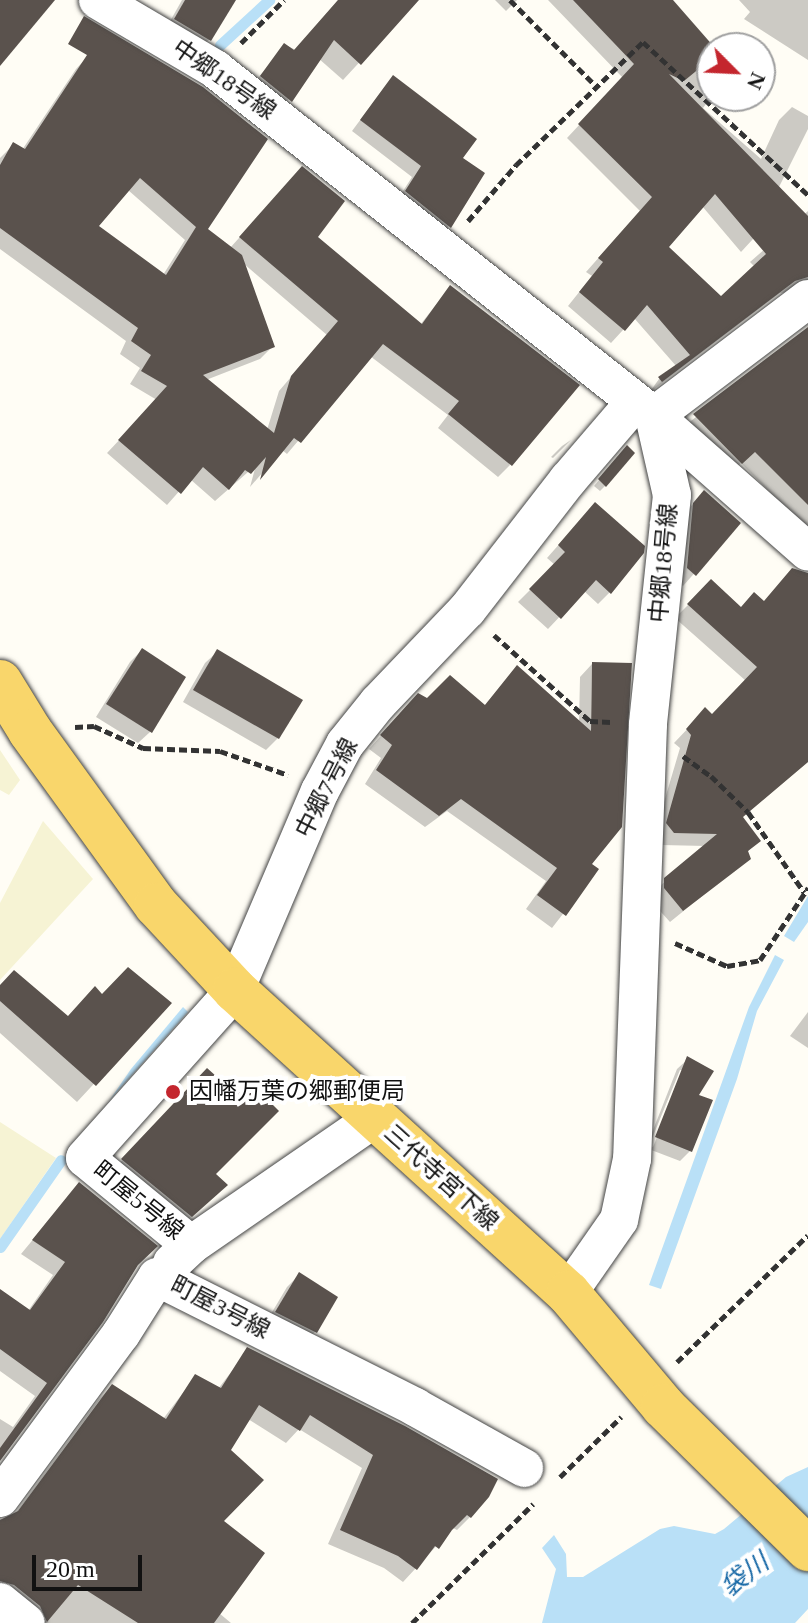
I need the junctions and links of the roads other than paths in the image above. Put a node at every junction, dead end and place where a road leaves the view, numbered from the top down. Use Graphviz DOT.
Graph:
graph roads {
  1 [pos="98,0"];
  2 [pos="808,299"];
  3 [pos="644,409"];
  4 [pos="808,552"];
  5 [pos="0,682"];
  6 [pos="235,990"];
  7 [pos="375,1118"];
  8 [pos="85,1158"];
  9 [pos="191,1245"];
  10 [pos="157,1277"];
  11 [pos="568,1293"];
  12 [pos="524,1468"];
  13 [pos="0,1498"];
  14 [pos="808,1549"];
  15 [pos="0,1602"];
  16 [pos="26,1623"];
  1 -- 3 [label="street, 中郷18号線"];
  2 -- 3 [label="street, 中郷7号線"];
  3 -- 4 [label="street"];
  3 -- 6 [label="street, 中郷7号線"];
  3 -- 11 [label="street, 中郷18号線"];
  5 -- 6 [label="main road, 三代寺宮下線"];
  6 -- 7 [label="main road, 三代寺宮下線"];
  6 -- 8 [label="street, 中郷7号線"];
  7 -- 9 [label="street"];
  7 -- 11 [label="main road, 三代寺宮下線"];
  8 -- 9 [label="street, 町屋5号線"];
  9 -- 10 [label="street, 町屋5号線"];
  10 -- 12 [label="street, 町屋3号線"];
  10 -- 13 [label="street, 町屋3号線"];
  11 -- 14 [label="main road, 三代寺宮下線"];
  15 -- 16 [label="street"];
}
